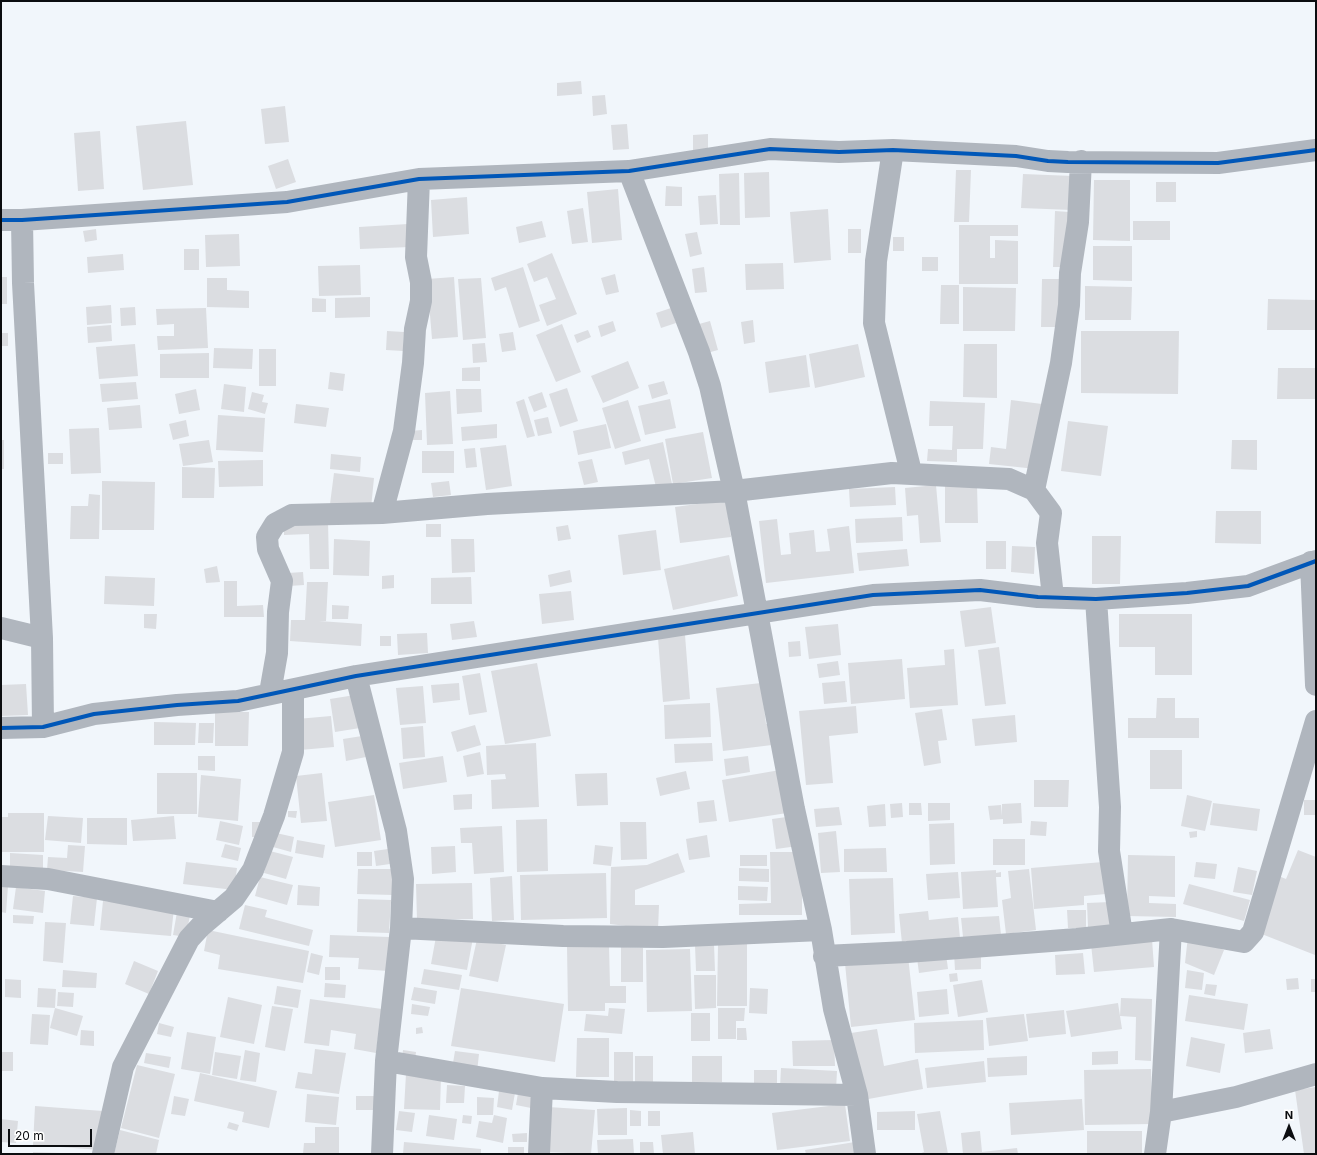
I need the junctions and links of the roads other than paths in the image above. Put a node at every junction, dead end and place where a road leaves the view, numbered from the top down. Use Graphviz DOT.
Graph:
graph roads {
  1 [pos="893,150"];
  2 [pos="1316,150"];
  3 [pos="1082,161"];
  4 [pos="629,171"];
  5 [pos="419,179"];
  6 [pos="11,220"];
  7 [pos="911,472"];
  8 [pos="1034,490"];
  9 [pos="734,491"];
  10 [pos="382,513"];
  11 [pos="1314,562"];
  12 [pos="1053,597"];
  13 [pos="1096,599"];
  14 [pos="758,612"];
  15 [pos="1,628"];
  16 [pos="42,638"];
  17 [pos="356,676"];
  18 [pos="1316,685"];
  19 [pos="293,690"];
  20 [pos="270,693"];
  21 [pos="1316,721"];
  22 [pos="44,727"];
  23 [pos="1,728"];
  24 [pos="1,876"];
  25 [pos="218,912"];
  26 [pos="401,928"];
  27 [pos="1171,929"];
  28 [pos="821,930"];
  29 [pos="1122,934"];
  30 [pos="824,956"];
  31 [pos="386,1061"];
  32 [pos="1316,1074"];
  33 [pos="542,1088"];
  34 [pos="857,1095"];
  35 [pos="1161,1112"];
  36 [pos="103,1154"];
  37 [pos="382,1154"];
  38 [pos="539,1154"];
  39 [pos="865,1154"];
  40 [pos="1155,1154"];
  1 -- 3 [label="street"];
  1 -- 4 [label="street"];
  1 -- 7 [label="street"];
  2 -- 3 [label="street"];
  3 -- 8 [label="street"];
  4 -- 5 [label="street"];
  4 -- 9 [label="street"];
  5 -- 6 [label="street"];
  5 -- 10 [label="street"];
  6 -- 16 [label="street"];
  7 -- 8 [label="street"];
  7 -- 9 [label="street"];
  8 -- 12 [label="street"];
  9 -- 10 [label="street"];
  9 -- 14 [label="street"];
  10 -- 20 [label="street"];
  11 -- 13 [label="street"];
  11 -- 18 [label="street"];
  12 -- 13 [label="street"];
  12 -- 14 [label="street"];
  13 -- 29 [label="street"];
  14 -- 17 [label="street"];
  14 -- 28 [label="street"];
  15 -- 16 [label="street"];
  16 -- 22 [label="street"];
  17 -- 19 [label="street"];
  17 -- 26 [label="street"];
  19 -- 20 [label="street"];
  19 -- 25 [label="street"];
  20 -- 22 [label="street"];
  21 -- 27 [label="street"];
  22 -- 23 [label="street"];
  24 -- 25 [label="street"];
  25 -- 36 [label="street"];
  26 -- 28 [label="street"];
  26 -- 31 [label="street"];
  27 -- 29 [label="street"];
  27 -- 35 [label="street"];
  28 -- 30 [label="street"];
  29 -- 30 [label="street"];
  30 -- 34 [label="street"];
  31 -- 33 [label="street"];
  31 -- 37 [label="street"];
  32 -- 35 [label="street"];
  33 -- 34 [label="street"];
  33 -- 38 [label="street"];
  34 -- 39 [label="street"];
  35 -- 40 [label="street"];
}
